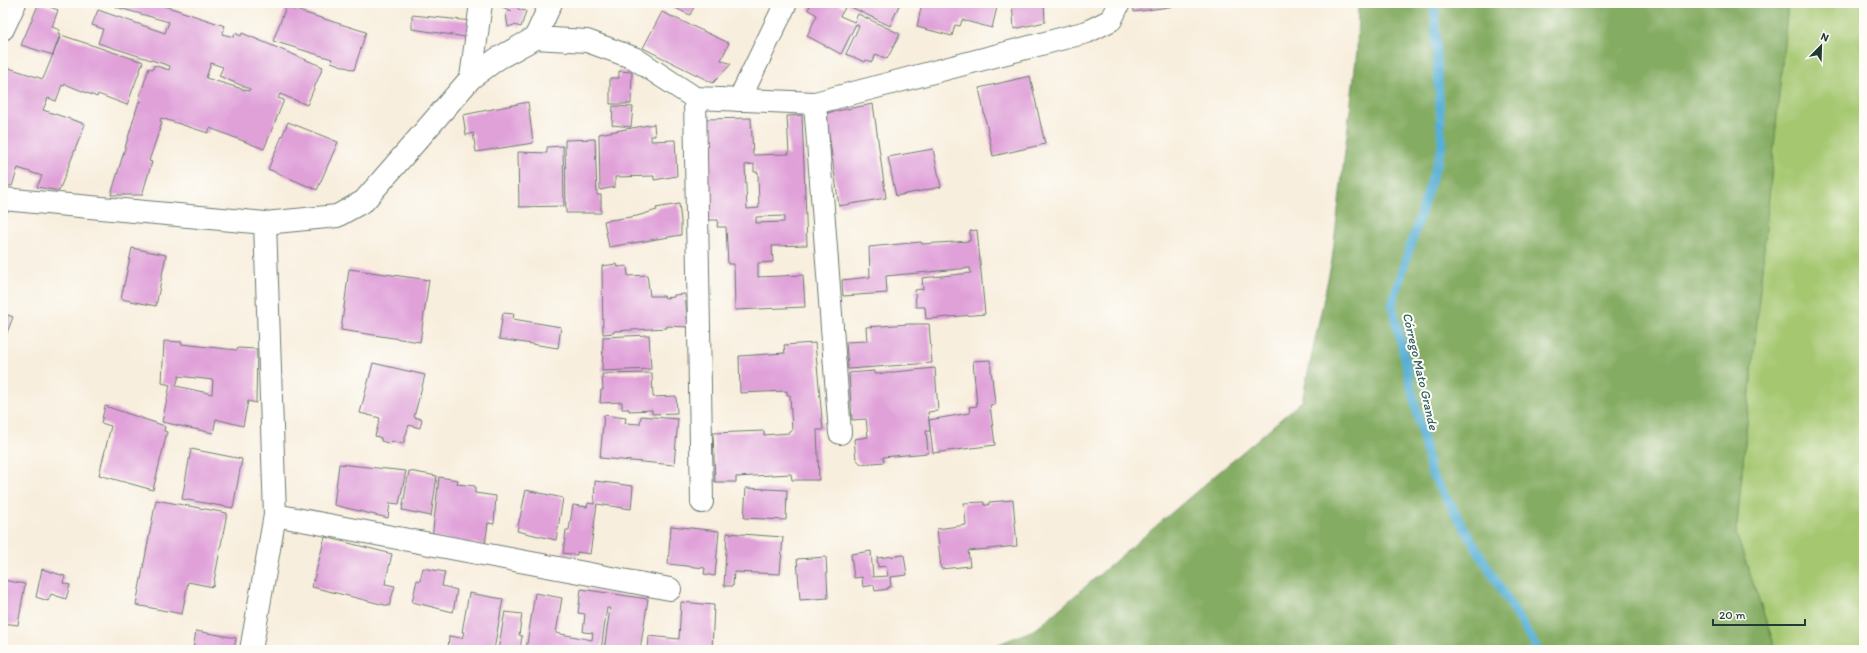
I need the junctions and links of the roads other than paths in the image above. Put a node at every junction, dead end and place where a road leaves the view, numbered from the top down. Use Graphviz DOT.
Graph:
graph roads {
  1 [pos="15,3"];
  2 [pos="480,3"];
  3 [pos="551,3"];
  4 [pos="786,3"];
  5 [pos="1119,3"];
  6 [pos="3,29"];
  7 [pos="535,38"];
  8 [pos="471,78"];
  9 [pos="695,98"];
  10 [pos="739,100"];
  11 [pos="815,103"];
  12 [pos="3,199"];
  13 [pos="265,223"];
  14 [pos="840,433"];
  15 [pos="702,502"];
  16 [pos="275,515"];
  17 [pos="670,589"];
  18 [pos="251,650"];
  1 -- 6 [label="street"];
  2 -- 8 [label="street"];
  3 -- 7 [label="street"];
  4 -- 10 [label="street"];
  5 -- 11 [label="street"];
  7 -- 8 [label="street"];
  7 -- 9 [label="street"];
  8 -- 13 [label="street"];
  9 -- 10 [label="street"];
  9 -- 15 [label="street"];
  10 -- 11 [label="street"];
  11 -- 14 [label="street"];
  12 -- 13 [label="street"];
  13 -- 16 [label="street"];
  16 -- 17 [label="street"];
  16 -- 18 [label="street"];
}
